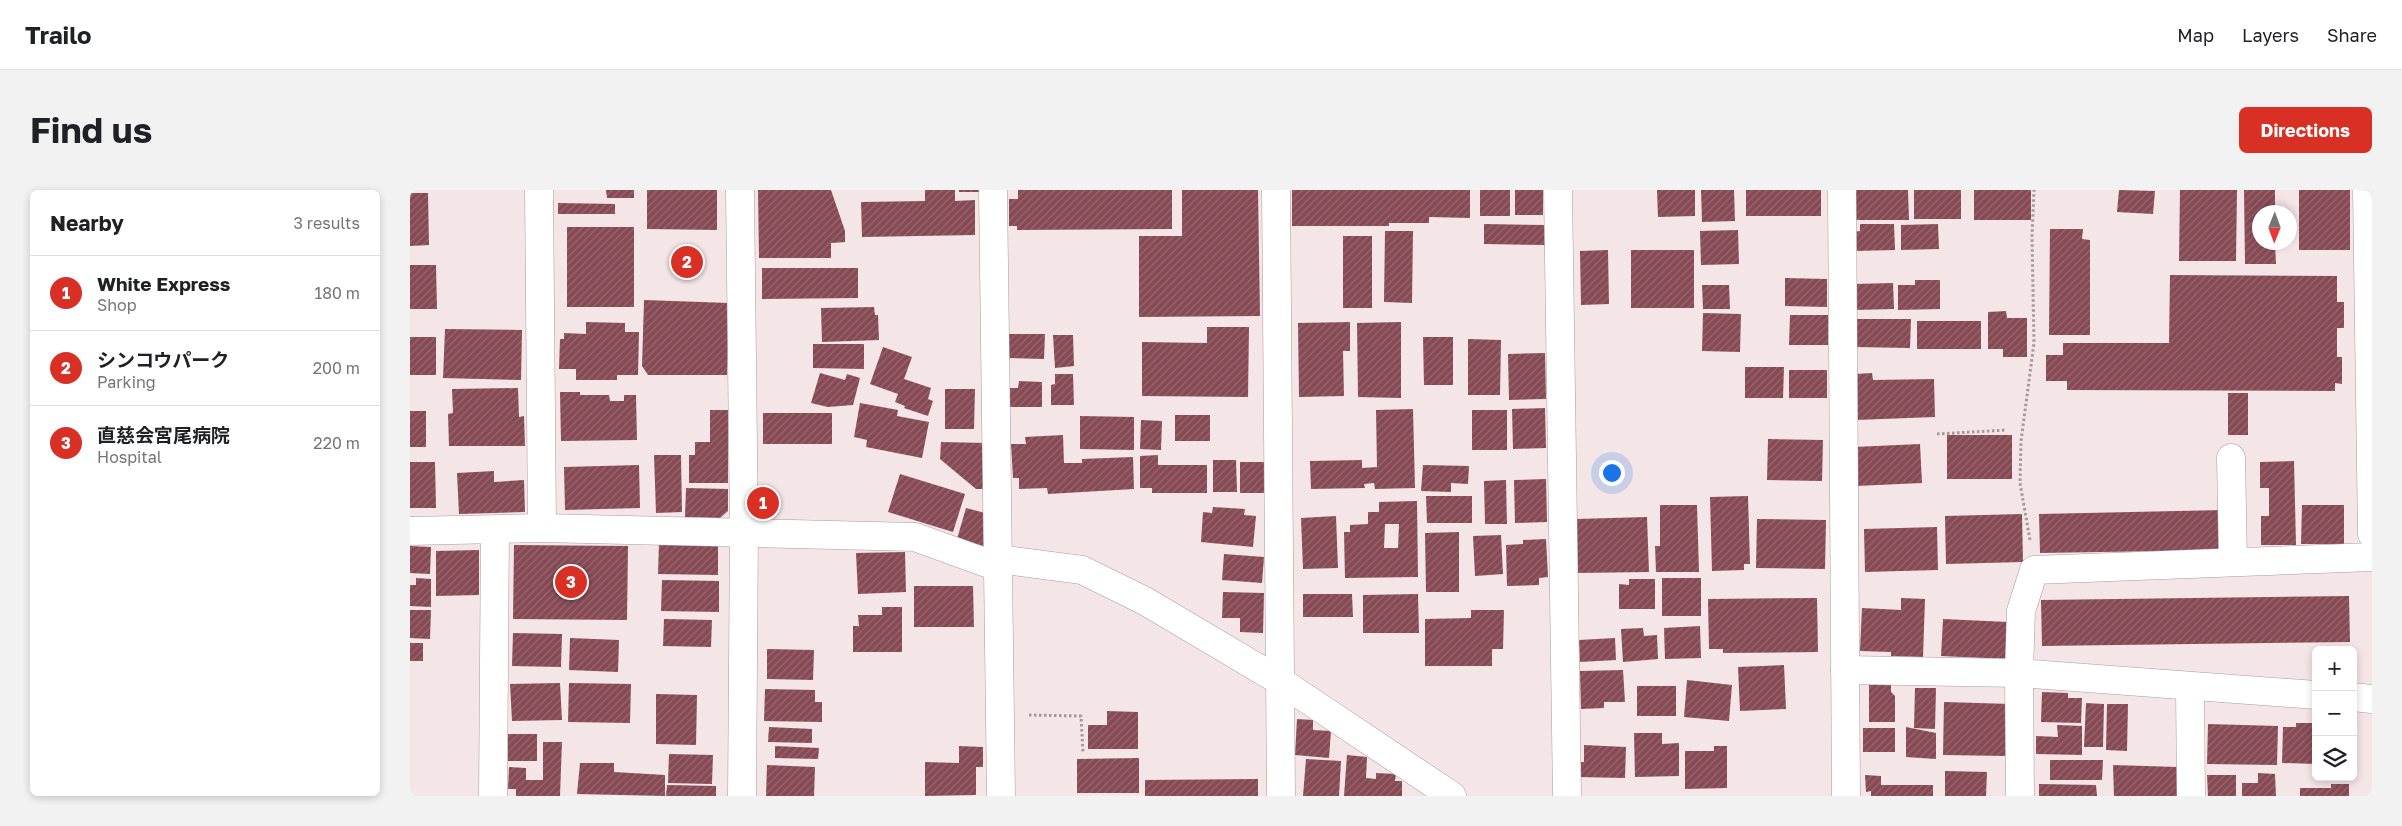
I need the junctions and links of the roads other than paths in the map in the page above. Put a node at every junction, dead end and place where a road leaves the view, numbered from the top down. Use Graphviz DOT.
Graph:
graph roads {
  1 [pos="539,190"];
  2 [pos="740,190"];
  3 [pos="993,190"];
  4 [pos="1276,190"];
  5 [pos="1558,190"];
  6 [pos="1842,190"];
  7 [pos="2367,190"];
  8 [pos="2231,458"];
  9 [pos="542,528"];
  10 [pos="495,530"];
  11 [pos="410,531"];
  12 [pos="744,532"];
  13 [pos="2372,534"];
  14 [pos="2372,557"];
  15 [pos="2233,562"];
  16 [pos="998,563"];
  17 [pos="1845,670"];
  18 [pos="2019,673"];
  19 [pos="1280,681"];
  20 [pos="2190,687"];
  21 [pos="2312,695"];
  22 [pos="2357,698"];
  23 [pos="2372,699"];
  24 [pos="493,796"];
  25 [pos="742,796"];
  26 [pos="1001,796"];
  27 [pos="1281,796"];
  28 [pos="1452,796"];
  29 [pos="1567,796"];
  30 [pos="1846,796"];
  31 [pos="2020,796"];
  32 [pos="2190,796"];
  1 -- 9 [label="street"];
  2 -- 12 [label="street"];
  3 -- 16 [label="street"];
  4 -- 19 [label="street"];
  5 -- 29 [label="street"];
  6 -- 17 [label="street"];
  7 -- 13 [label="street"];
  8 -- 15 [label="street"];
  9 -- 10 [label="street"];
  9 -- 12 [label="street"];
  10 -- 11 [label="street"];
  10 -- 24 [label="street"];
  12 -- 16 [label="street"];
  12 -- 25 [label="street"];
  14 -- 15 [label="street"];
  15 -- 18 [label="street"];
  16 -- 19 [label="street"];
  16 -- 26 [label="street"];
  17 -- 18 [label="street"];
  17 -- 30 [label="street"];
  18 -- 20 [label="street"];
  18 -- 31 [label="street"];
  19 -- 27 [label="street"];
  19 -- 28 [label="street"];
  20 -- 21 [label="street"];
  20 -- 32 [label="street"];
  22 -- 23 [label="street"];
}
